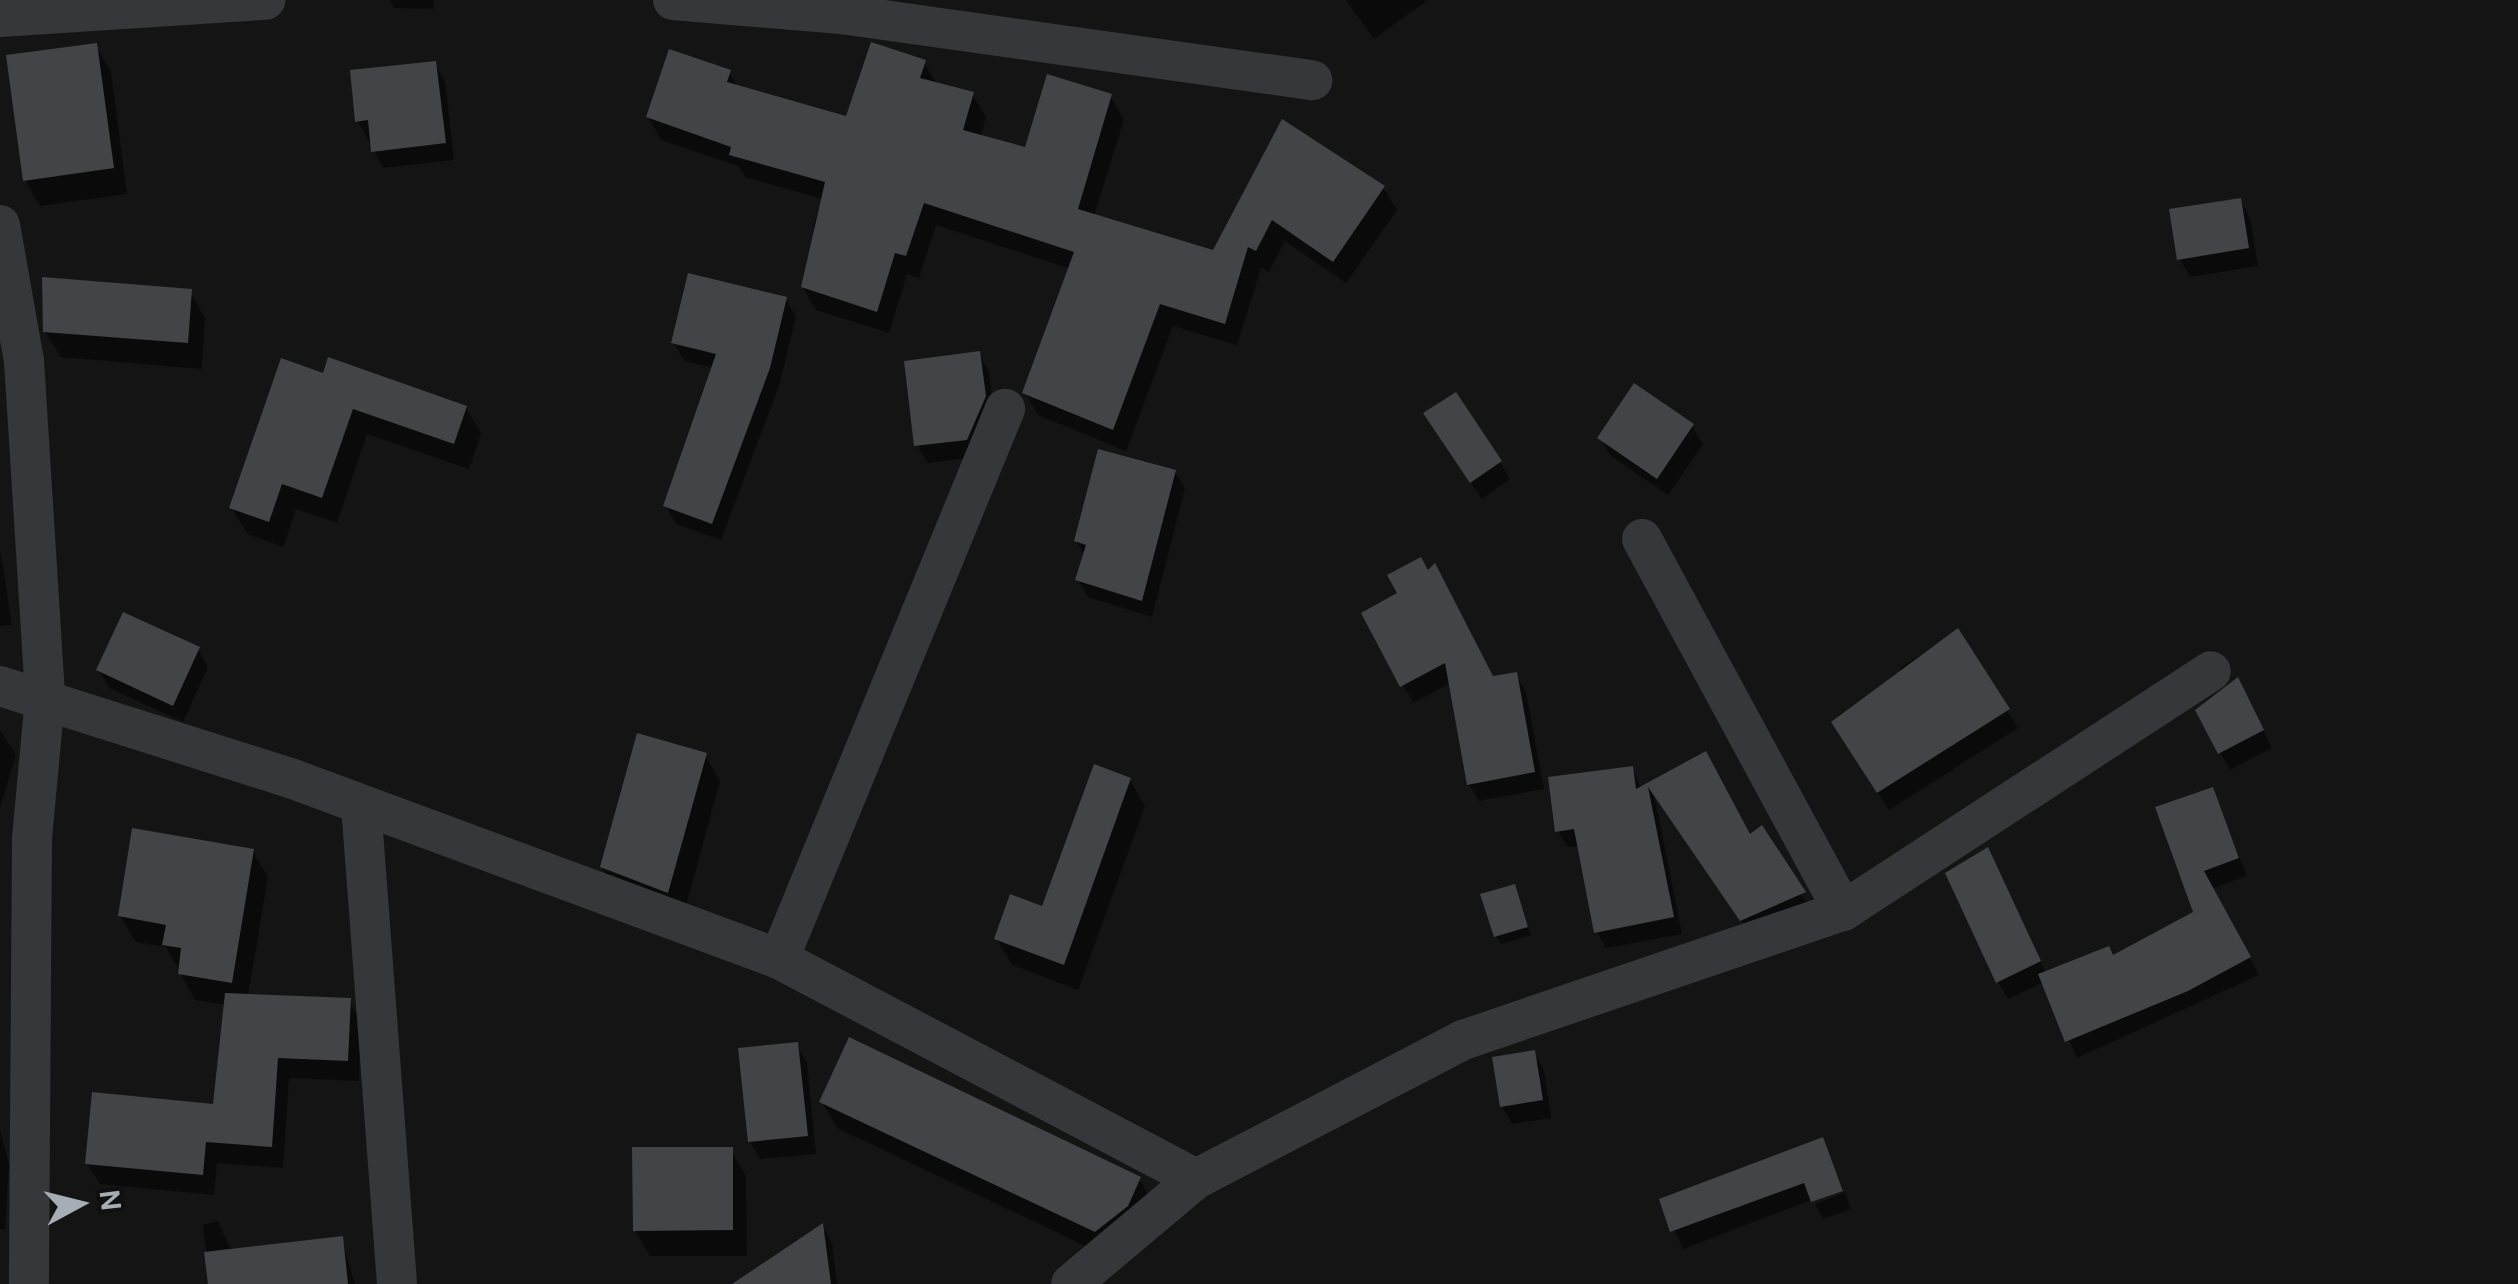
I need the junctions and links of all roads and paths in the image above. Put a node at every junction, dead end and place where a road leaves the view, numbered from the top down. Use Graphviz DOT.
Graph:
graph roads {
  1 [pos="265,0"];
  2 [pos="672,0"];
  3 [pos="738,3"];
  4 [pos="0,17"];
  5 [pos="1312,80"];
  6 [pos="0,225"];
  7 [pos="1005,409"];
  8 [pos="1642,539"];
  9 [pos="2211,671"];
  10 [pos="0,686"];
  11 [pos="45,698"];
  12 [pos="361,805"];
  13 [pos="1843,911"];
  14 [pos="779,959"];
  15 [pos="1196,1179"];
  16 [pos="29,1284"];
  17 [pos="396,1284"];
  18 [pos="1071,1284"];
  1 -- 4 [label="street"];
  2 -- 3 [label="street"];
  3 -- 5 [label="street"];
  6 -- 11 [label="street"];
  7 -- 14 [label="street"];
  8 -- 13 [label="street"];
  9 -- 13 [label="street"];
  10 -- 11 [label="street"];
  11 -- 12 [label="street"];
  11 -- 16 [label="street"];
  12 -- 14 [label="street"];
  12 -- 17 [label="street"];
  13 -- 15 [label="street"];
  14 -- 15 [label="street"];
  15 -- 18 [label="street"];
}
